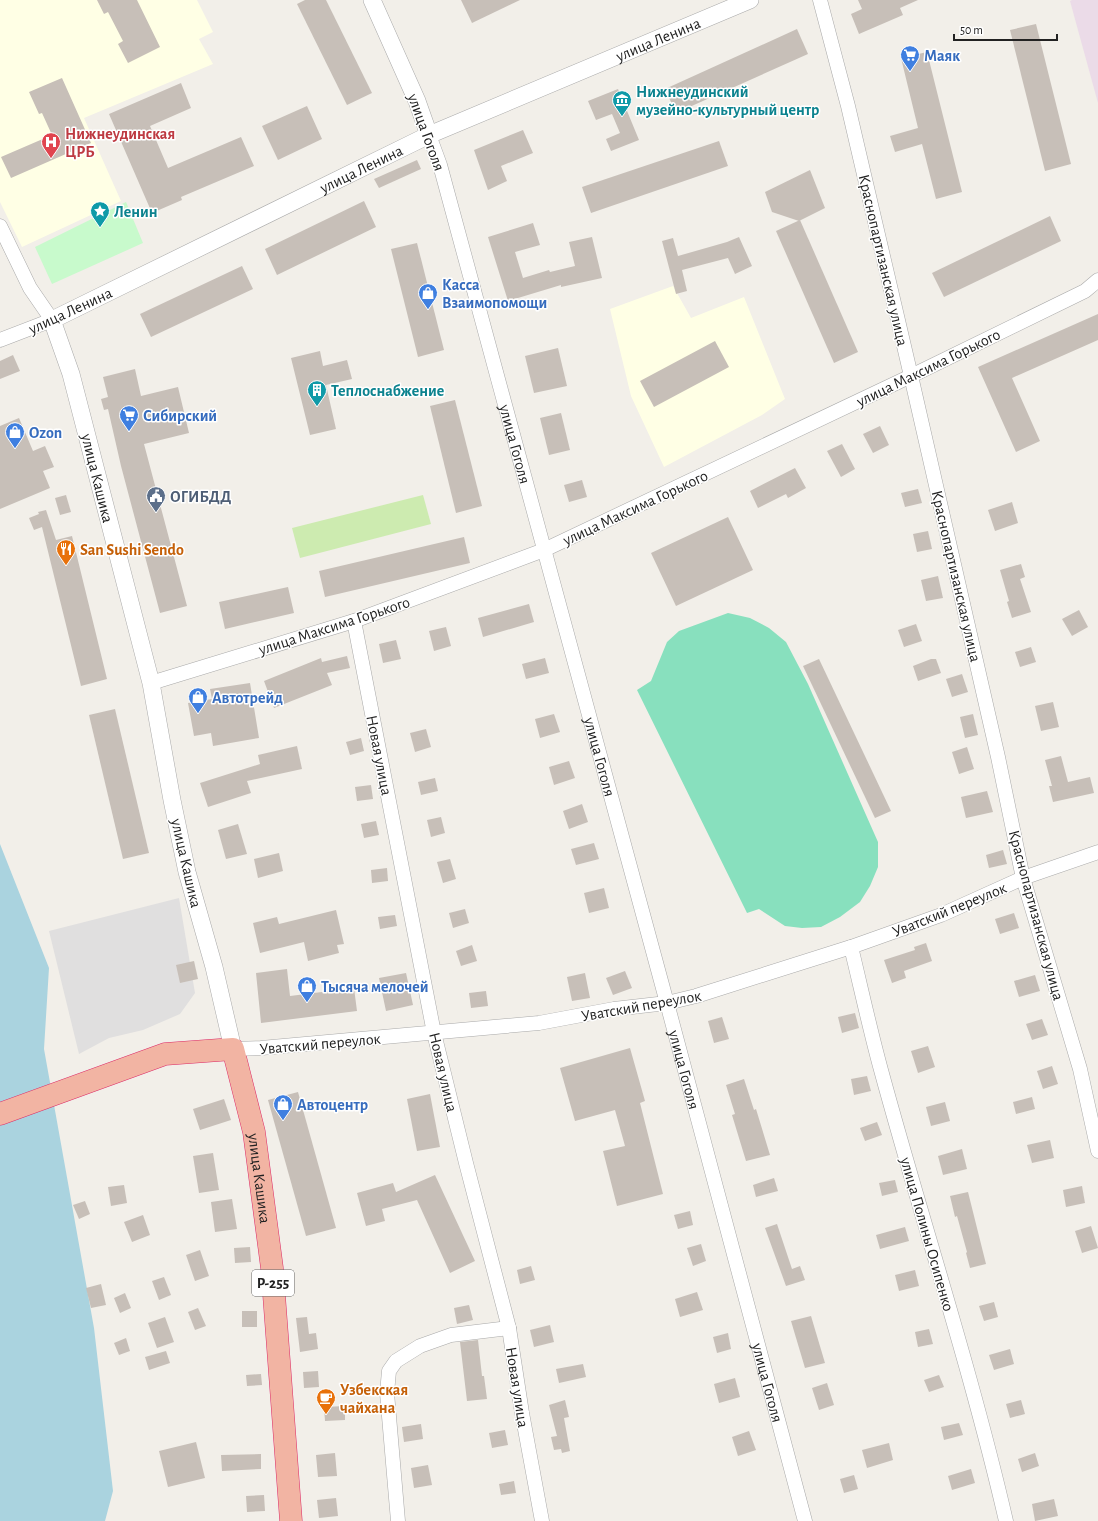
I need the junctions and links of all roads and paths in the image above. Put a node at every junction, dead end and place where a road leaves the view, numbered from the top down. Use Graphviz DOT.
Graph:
graph roads {
  1 [pos="372,0"];
  2 [pos="750,0"];
  3 [pos="820,0"];
  4 [pos="430,135"];
  5 [pos="0,226"];
  6 [pos="1098,280"];
  7 [pos="52,320"];
  8 [pos="0,340"];
  9 [pos="911,376"];
  10 [pos="544,550"];
  11 [pos="354,621"];
  12 [pos="151,682"];
  13 [pos="1098,852"];
  14 [pos="1023,878"];
  15 [pos="851,947"];
  16 [pos="667,1003"];
  17 [pos="434,1033"];
  18 [pos="233,1049"];
  19 [pos="0,1114"];
  20 [pos="1098,1151"];
  21 [pos="509,1328"];
  22 [pos="291,1521"];
  23 [pos="398,1521"];
  24 [pos="542,1521"];
  25 [pos="804,1521"];
  26 [pos="1006,1521"];
  1 -- 4 [label="street, улица Гоголя"];
  2 -- 4 [label="street, улица Ленина"];
  3 -- 9 [label="street, Краснопартизанская улица"];
  4 -- 7 [label="street, улица Ленина"];
  4 -- 10 [label="street, улица Гоголя"];
  5 -- 7 [label="street, улица Кашика"];
  6 -- 9 [label="street, улица Максима Горького"];
  7 -- 8 [label="street, улица Ленина"];
  7 -- 12 [label="street, улица Кашика"];
  9 -- 10 [label="street, улица Максима Горького"];
  9 -- 14 [label="street, Краснопартизанская улица"];
  10 -- 11 [label="street, улица Максима Горького"];
  10 -- 16 [label="street, улица Гоголя"];
  11 -- 12 [label="street, улица Максима Горького"];
  11 -- 17 [label="street, Новая улица"];
  12 -- 18 [label="street, улица Кашика"];
  13 -- 14 [label="street, Уватский переулок"];
  14 -- 15 [label="street, Уватский переулок"];
  14 -- 20 [label="street, Краснопартизанская улица"];
  15 -- 16 [label="street, Уватский переулок"];
  15 -- 26 [label="street, улица Полины Осипенко"];
  16 -- 17 [label="street, Уватский переулок"];
  16 -- 25 [label="street, улица Гоголя"];
  17 -- 18 [label="street, Уватский переулок"];
  17 -- 21 [label="street, Новая улица"];
  18 -- 19 [label="highway"];
  18 -- 22 [label="highway, улица Кашика / Р-255"];
  21 -- 23 [label="street"];
  21 -- 24 [label="street, Новая улица"];
}
